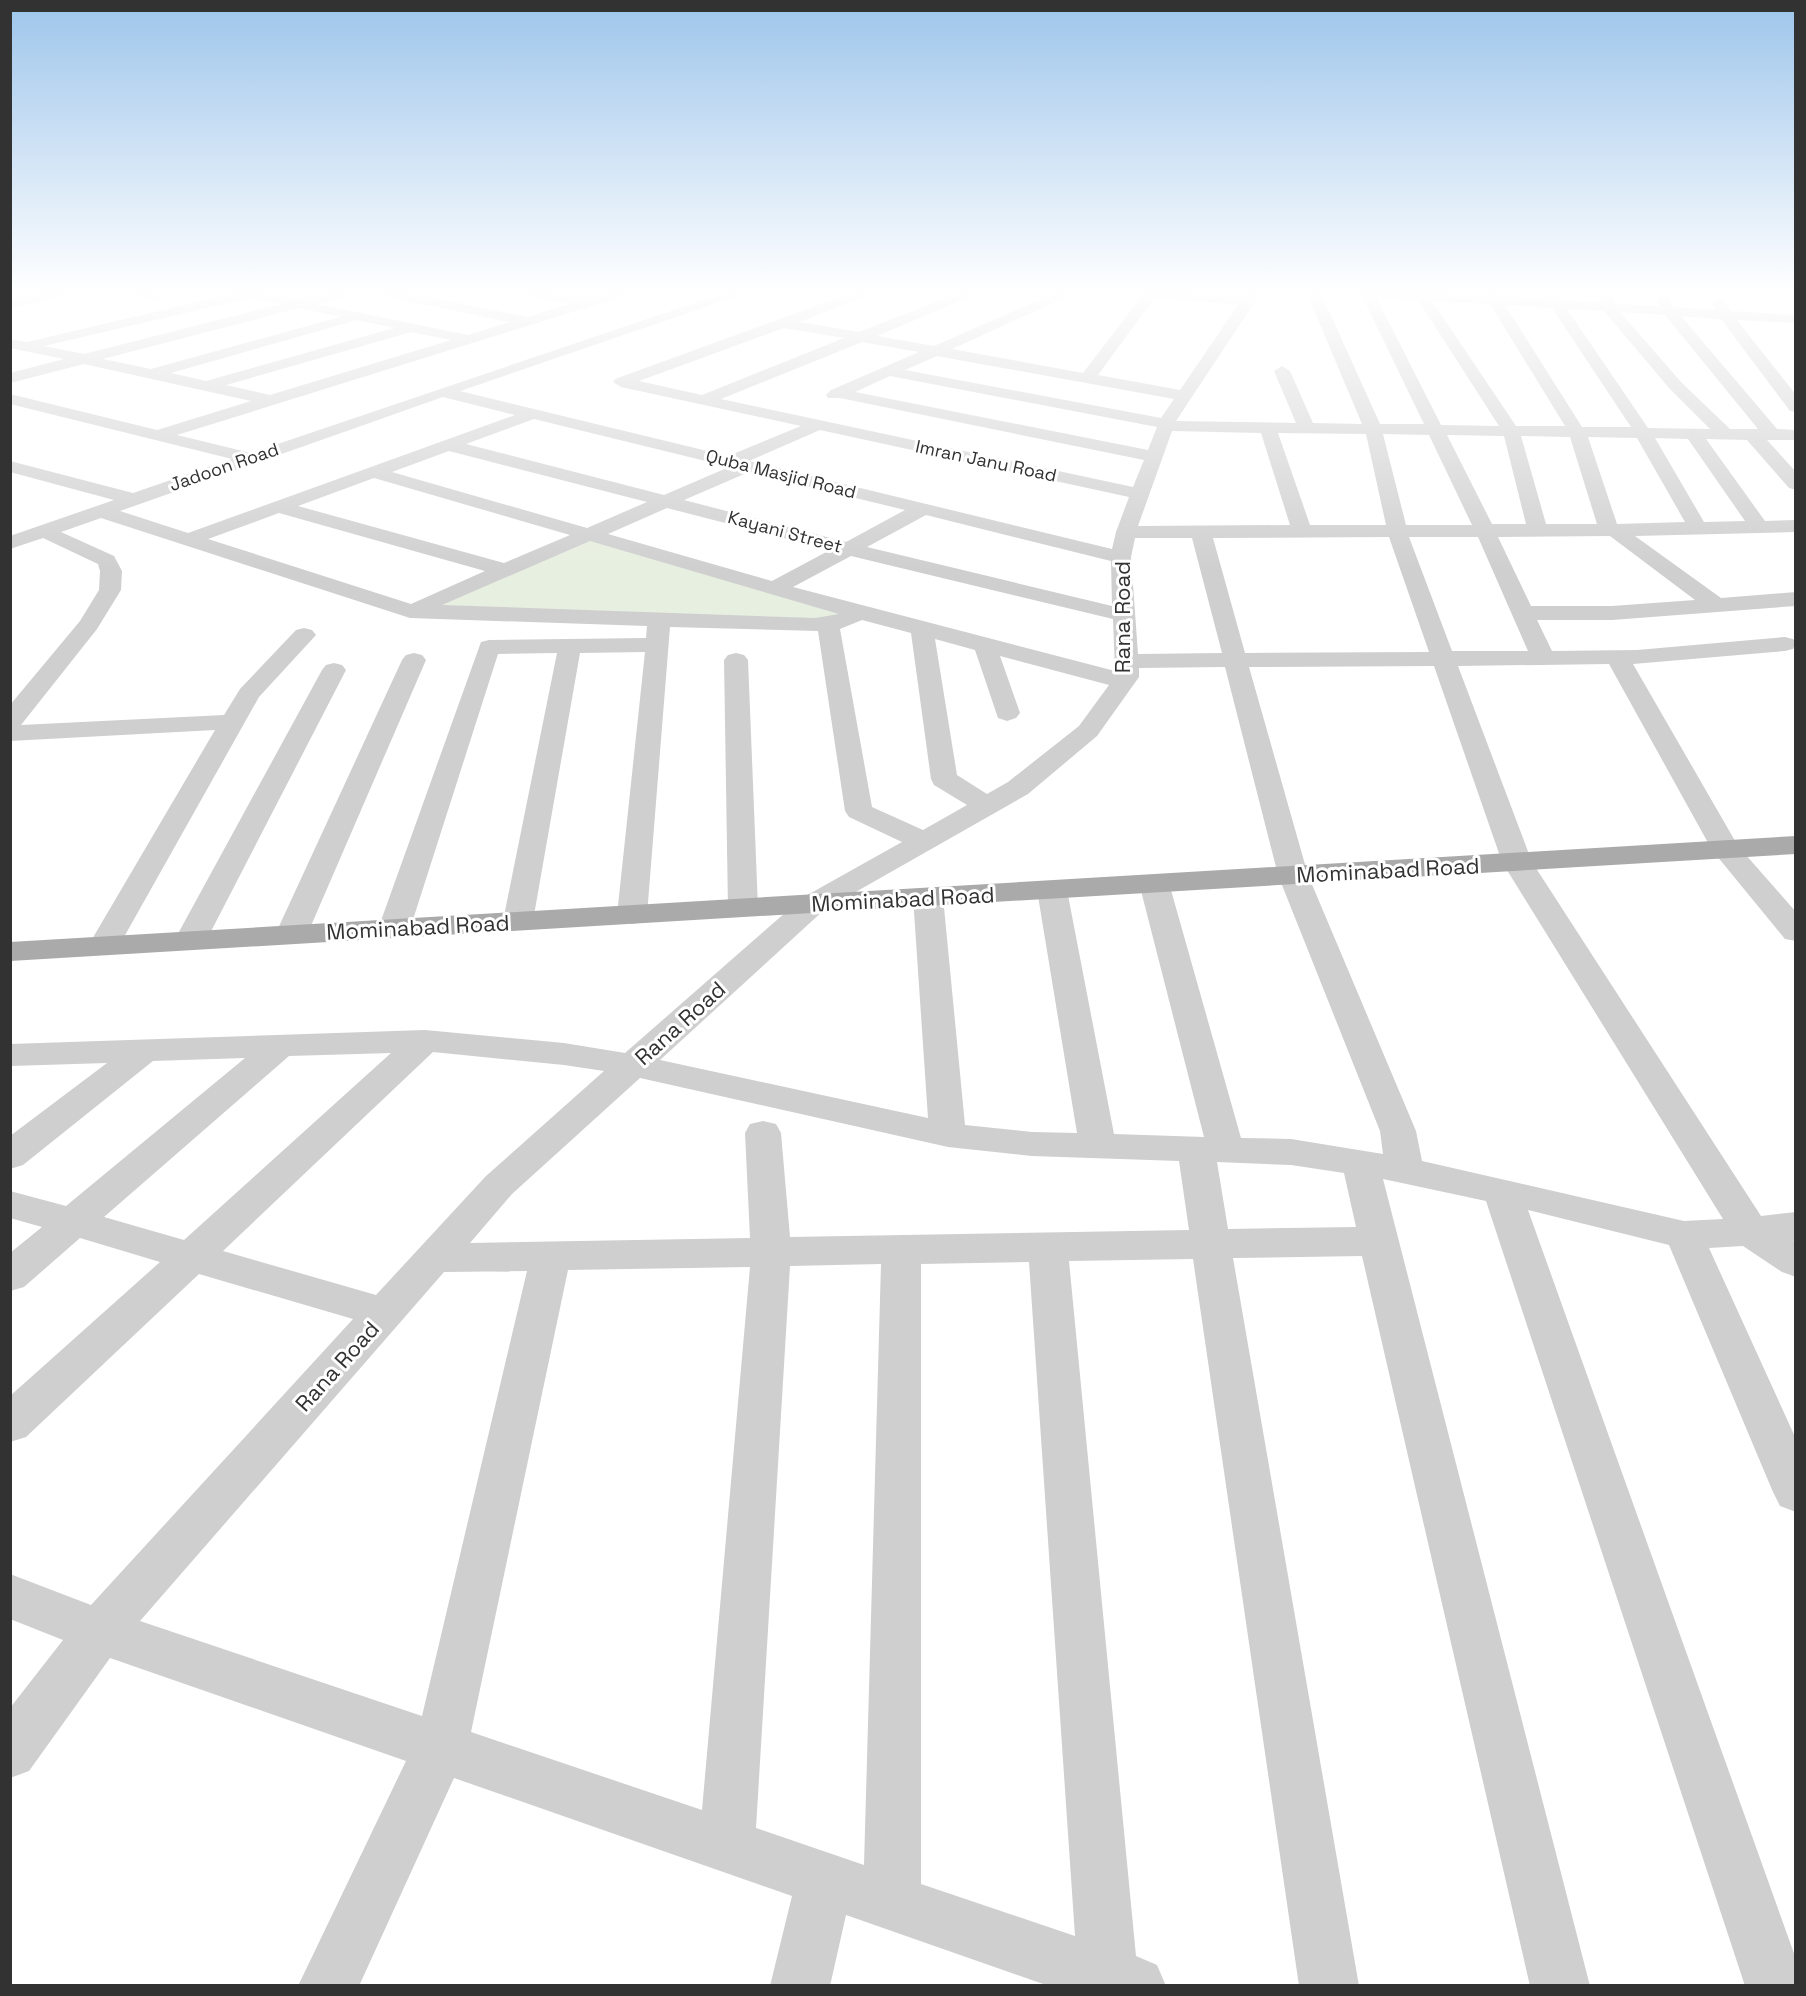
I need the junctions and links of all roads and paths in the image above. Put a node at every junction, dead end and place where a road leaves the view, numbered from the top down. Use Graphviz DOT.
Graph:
graph roads {
  1 [pos="198,384"];
  2 [pos="212,384"];
  3 [pos="322,384"];
  4 [pos="466,384"];
  5 [pos="631,384"];
  6 [pos="744,384"];
  7 [pos="858,384"];
  8 [pos="956,384"];
  9 [pos="1116,384"];
  10 [pos="1192,384"];
  11 [pos="1288,384"];
  12 [pos="1353,384"];
  13 [pos="1411,384"];
  14 [pos="1481,384"];
  15 [pos="1547,384"];
  16 [pos="1611,384"];
  17 [pos="1673,384"];
  18 [pos="1730,384"];
  19 [pos="1779,384"];
  20 [pos="206,386"];
  21 [pos="442,392"];
  22 [pos="837,393"];
  23 [pos="1184,396"];
  24 [pos="10,399"];
  25 [pos="271,400"];
  26 [pos="704,400"];
  27 [pos="1796,407"];
  28 [pos="533,414"];
  29 [pos="781,417"];
  30 [pos="818,425"];
  31 [pos="1166,425"];
  32 [pos="1268,428"];
  33 [pos="1307,428"];
  34 [pos="1373,429"];
  35 [pos="1434,430"];
  36 [pos="1511,431"];
  37 [pos="1577,432"];
  38 [pos="1643,433"];
  39 [pos="1694,434"];
  40 [pos="1725,434"];
  41 [pos="158,435"];
  42 [pos="1752,435"];
  43 [pos="1772,435"];
  44 [pos="1796,435"];
  45 [pos="448,445"];
  46 [pos="1154,457"];
  47 [pos="250,458"];
  48 [pos="739,464"];
  49 [pos="10,466"];
  50 [pos="373,472"];
  51 [pos="1796,484"];
  52 [pos="1140,494"];
  53 [pos="132,499"];
  54 [pos="667,501"];
  55 [pos="278,507"];
  56 [pos="923,509"];
  57 [pos="99,511"];
  58 [pos="1796,526"];
  59 [pos="1759,527"];
  60 [pos="1698,528"];
  61 [pos="1612,529"];
  62 [pos="1485,530"];
  63 [pos="1538,530"];
  64 [pos="43,531"];
  65 [pos="1302,531"];
  66 [pos="1397,531"];
  67 [pos="1201,532"];
  68 [pos="589,534"];
  69 [pos="190,539"];
  70 [pos="10,543"];
  71 [pos="1123,544"];
  72 [pos="849,549"];
  73 [pos="505,570"];
  74 [pos="775,588"];
  75 [pos="1796,599"];
  76 [pos="1722,604"];
  77 [pos="410,611"];
  78 [pos="860,612"];
  79 [pos="1523,613"];
  80 [pos="1123,615"];
  81 [pos="828,624"];
  82 [pos="922,628"];
  83 [pos="659,633"];
  84 [pos="304,635"];
  85 [pos="985,645"];
  86 [pos="570,646"];
  87 [pos="1790,649"];
  88 [pos="1543,657"];
  89 [pos="1617,657"];
  90 [pos="414,660"];
  91 [pos="736,660"];
  92 [pos="1444,660"];
  93 [pos="1237,661"];
  94 [pos="334,670"];
  95 [pos="1125,671"];
  96 [pos="1007,713"];
  97 [pos="10,722"];
  98 [pos="232,722"];
  99 [pos="10,733"];
  100 [pos="987,806"];
  101 [pos="924,841"];
  102 [pos="1796,845"];
  103 [pos="1726,849"];
  104 [pos="1517,862"];
  105 [pos="1293,875"];
  106 [pos="1154,884"];
  107 [pos="1053,890"];
  108 [pos="928,897"];
  109 [pos="813,904"];
  110 [pos="742,908"];
  111 [pos="632,915"];
  112 [pos="518,921"];
  113 [pos="394,929"];
  114 [pos="1796,932"];
  115 [pos="291,935"];
  116 [pos="190,941"];
  117 [pos="104,946"];
  118 [pos="10,951"];
  119 [pos="425,1041"];
  120 [pos="280,1046"];
  121 [pos="145,1050"];
  122 [pos="10,1055"];
  123 [pos="633,1065"];
  124 [pos="763,1133"];
  125 [pos="948,1135"];
  126 [pos="1098,1146"];
  127 [pos="1211,1149"];
  128 [pos="10,1156"];
  129 [pos="1383,1166"];
  130 [pos="1503,1191"];
  131 [pos="10,1204"];
  132 [pos="75,1222"];
  133 [pos="1796,1226"];
  134 [pos="1751,1232"];
  135 [pos="1684,1235"];
  136 [pos="1379,1241"];
  137 [pos="1211,1243"];
  138 [pos="1048,1246"];
  139 [pos="901,1250"];
  140 [pos="771,1252"];
  141 [pos="551,1256"];
  142 [pos="190,1257"];
  143 [pos="434,1258"];
  144 [pos="1796,1262"];
  145 [pos="10,1276"];
  146 [pos="385,1313"];
  147 [pos="10,1424"];
  148 [pos="1796,1492"];
  149 [pos="10,1596"];
  150 [pos="100,1631"];
  151 [pos="441,1747"];
  152 [pos="10,1752"];
  153 [pos="727,1845"];
  154 [pos="825,1880"];
  155 [pos="892,1902"];
  156 [pos="1122,1981"];
  157 [pos="328,1986"];
  158 [pos="800,1986"];
  159 [pos="1329,1986"];
  160 [pos="1560,1986"];
  161 [pos="1775,1986"];
  1 -- 20 [label="street"];
  2 -- 20 [label="street"];
  3 -- 25 [label="street"];
  4 -- 21 [label="street, Jadoon Road"];
  5 -- 26 [label="street, Imran Janu Road"];
  6 -- 26 [label="street"];
  7 -- 22 [label="street"];
  8 -- 31 [label="street"];
  9 -- 23 [label="street"];
  10 -- 23 [label="street, Rana Road"];
  11 -- 33 [label="street"];
  12 -- 34 [label="street"];
  13 -- 35 [label="street"];
  14 -- 36 [label="street"];
  15 -- 37 [label="street"];
  16 -- 38 [label="street"];
  17 -- 40 [label="street"];
  18 -- 43 [label="street"];
  19 -- 27 [label="street"];
  20 -- 25 [label="street"];
  21 -- 28 [label="street, Quba Masjid Road"];
  21 -- 47 [label="street, Jadoon Road"];
  22 -- 29 [label="street"];
  22 -- 46 [label="street"];
  23 -- 31 [label="street, Rana Road"];
  24 -- 41 [label="street"];
  25 -- 41 [label="street"];
  26 -- 29 [label="street, Imran Janu Road"];
  28 -- 45 [label="street"];
  28 -- 48 [label="street, Quba Masjid Road"];
  29 -- 30 [label="street, Imran Janu Road"];
  30 -- 48 [label="street"];
  30 -- 52 [label="street, Imran Janu Road"];
  31 -- 32 [label="street"];
  31 -- 46 [label="street, Rana Road"];
  32 -- 33 [label="street"];
  32 -- 65 [label="street"];
  33 -- 34 [label="street"];
  34 -- 35 [label="street"];
  34 -- 66 [label="street"];
  35 -- 36 [label="street"];
  35 -- 62 [label="street"];
  36 -- 37 [label="street"];
  36 -- 63 [label="street"];
  37 -- 38 [label="street"];
  37 -- 61 [label="street"];
  38 -- 39 [label="street"];
  38 -- 60 [label="street"];
  39 -- 40 [label="street"];
  39 -- 59 [label="street"];
  40 -- 42 [label="street"];
  41 -- 47 [label="street"];
  42 -- 43 [label="street"];
  42 -- 51 [label="street"];
  43 -- 44 [label="street"];
  45 -- 50 [label="street"];
  45 -- 54 [label="street, Kayani Street"];
  46 -- 52 [label="street, Rana Road"];
  47 -- 53 [label="street, Jadoon Road"];
  48 -- 54 [label="street"];
  48 -- 56 [label="street, Quba Masjid Road"];
  49 -- 53 [label="street"];
  50 -- 55 [label="street"];
  50 -- 68 [label="street"];
  52 -- 71 [label="street, Rana Road"];
  53 -- 57 [label="street, Jadoon Road"];
  54 -- 68 [label="street"];
  54 -- 72 [label="street, Kayani Street"];
  55 -- 69 [label="street"];
  55 -- 73 [label="street"];
  56 -- 71 [label="street, Quba Masjid Road"];
  56 -- 72 [label="street"];
  57 -- 64 [label="street, Jadoon Road"];
  57 -- 69 [label="street"];
  58 -- 59 [label="street, Quba Masjid Road"];
  59 -- 60 [label="street, Quba Masjid Road"];
  60 -- 61 [label="street, Quba Masjid Road"];
  61 -- 63 [label="street, Quba Masjid Road"];
  61 -- 76 [label="street"];
  62 -- 63 [label="street, Quba Masjid Road"];
  62 -- 66 [label="street, Quba Masjid Road"];
  62 -- 79 [label="street"];
  64 -- 70 [label="street, Jadoon Road"];
  64 -- 97 [label="street"];
  65 -- 66 [label="street, Quba Masjid Road"];
  65 -- 67 [label="street, Quba Masjid Road"];
  66 -- 92 [label="street"];
  67 -- 71 [label="street, Quba Masjid Road"];
  67 -- 93 [label="street"];
  68 -- 73 [label="street"];
  68 -- 74 [label="street"];
  69 -- 77 [label="street"];
  71 -- 80 [label="street, Rana Road"];
  72 -- 74 [label="street"];
  72 -- 80 [label="street, Kayani Street"];
  73 -- 77 [label="street"];
  74 -- 78 [label="street"];
  75 -- 76 [label="street"];
  76 -- 79 [label="street"];
  76 -- 87 [label="street"];
  77 -- 83 [label="street"];
  78 -- 81 [label="street"];
  78 -- 82 [label="street"];
  79 -- 88 [label="street"];
  80 -- 95 [label="street, Rana Road"];
  81 -- 83 [label="street"];
  81 -- 101 [label="street"];
  82 -- 85 [label="street"];
  82 -- 100 [label="street"];
  83 -- 86 [label="street"];
  83 -- 111 [label="street"];
  84 -- 98 [label="street"];
  85 -- 95 [label="street"];
  85 -- 96 [label="street"];
  86 -- 112 [label="street"];
  86 -- 113 [label="street"];
  87 -- 89 [label="street"];
  88 -- 89 [label="street"];
  88 -- 92 [label="street"];
  89 -- 103 [label="street"];
  90 -- 115 [label="street"];
  91 -- 110 [label="street"];
  92 -- 93 [label="street"];
  92 -- 104 [label="street"];
  93 -- 95 [label="street"];
  93 -- 105 [label="street"];
  94 -- 116 [label="street"];
  95 -- 100 [label="street, Rana Road"];
  98 -- 99 [label="street"];
  98 -- 117 [label="street"];
  100 -- 101 [label="street, Rana Road"];
  101 -- 109 [label="street, Rana Road"];
  102 -- 103 [label="main road, Mominabad Road"];
  103 -- 104 [label="main road, Mominabad Road"];
  103 -- 114 [label="street"];
  104 -- 105 [label="main road, Mominabad Road"];
  104 -- 134 [label="street"];
  105 -- 106 [label="main road, Mominabad Road"];
  105 -- 129 [label="street"];
  106 -- 107 [label="main road, Mominabad Road"];
  106 -- 127 [label="street"];
  107 -- 108 [label="main road, Mominabad Road"];
  107 -- 126 [label="street"];
  108 -- 109 [label="main road, Mominabad Road"];
  108 -- 125 [label="street"];
  109 -- 110 [label="main road, Mominabad Road"];
  109 -- 123 [label="street, Rana Road"];
  110 -- 111 [label="main road, Mominabad Road"];
  111 -- 112 [label="main road, Mominabad Road"];
  112 -- 113 [label="main road, Mominabad Road"];
  113 -- 115 [label="main road, Mominabad Road"];
  115 -- 116 [label="main road, Mominabad Road"];
  116 -- 117 [label="main road, Mominabad Road"];
  117 -- 118 [label="main road, Mominabad Road"];
  119 -- 120 [label="street"];
  119 -- 123 [label="street"];
  119 -- 142 [label="street"];
  120 -- 121 [label="street"];
  120 -- 132 [label="street"];
  121 -- 122 [label="street"];
  121 -- 128 [label="street"];
  123 -- 125 [label="street"];
  123 -- 143 [label="street, Rana Road"];
  124 -- 140 [label="street"];
  125 -- 126 [label="street"];
  126 -- 127 [label="street"];
  127 -- 129 [label="street"];
  127 -- 137 [label="street"];
  129 -- 130 [label="street"];
  129 -- 136 [label="street"];
  130 -- 135 [label="street"];
  130 -- 161 [label="street"];
  131 -- 132 [label="street"];
  132 -- 142 [label="street"];
  132 -- 145 [label="street"];
  133 -- 134 [label="street"];
  134 -- 135 [label="street"];
  134 -- 144 [label="street"];
  135 -- 148 [label="street"];
  136 -- 137 [label="street"];
  136 -- 160 [label="street"];
  137 -- 138 [label="street"];
  137 -- 159 [label="street"];
  138 -- 139 [label="street"];
  138 -- 156 [label="street"];
  139 -- 140 [label="street"];
  139 -- 155 [label="street"];
  140 -- 141 [label="street"];
  140 -- 153 [label="street"];
  141 -- 143 [label="street"];
  141 -- 151 [label="street"];
  142 -- 146 [label="street"];
  142 -- 147 [label="street"];
  143 -- 146 [label="street, Rana Road"];
  146 -- 150 [label="street, Rana Road"];
  149 -- 150 [label="street"];
  150 -- 151 [label="street"];
  150 -- 152 [label="street, Rana Road"];
  151 -- 153 [label="street"];
  151 -- 157 [label="street"];
  153 -- 154 [label="street"];
  154 -- 155 [label="street"];
  154 -- 158 [label="street"];
  155 -- 156 [label="street"];
}
